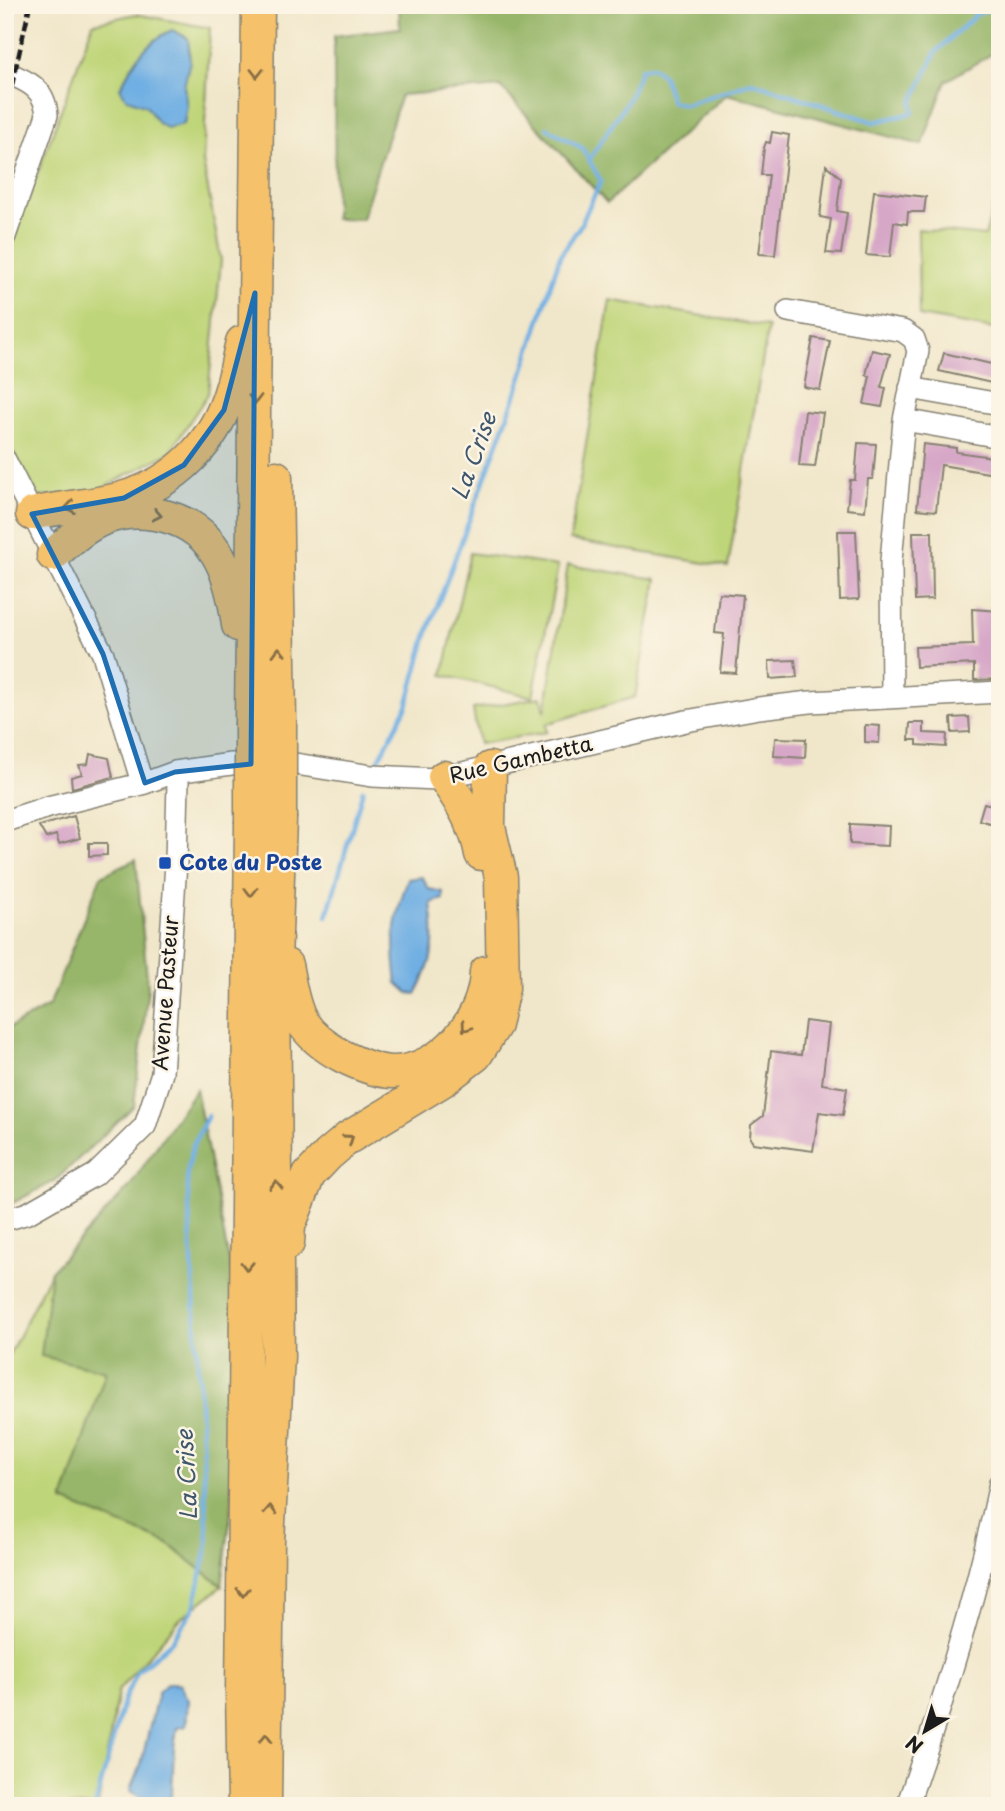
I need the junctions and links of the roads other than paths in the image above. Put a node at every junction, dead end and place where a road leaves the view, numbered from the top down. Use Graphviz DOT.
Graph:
graph roads {
  1 [pos="258,5"];
  2 [pos="280,5"];
  3 [pos="5,72"];
  4 [pos="5,236"];
  5 [pos="256,293"];
  6 [pos="788,311"];
  7 [pos="910,388"];
  8 [pos="1000,404"];
  9 [pos="904,419"];
  10 [pos="1000,437"];
  11 [pos="5,460"];
  12 [pos="32,514"];
  13 [pos="52,555"];
  14 [pos="1000,692"];
  15 [pos="892,697"];
  16 [pos="266,722"];
  17 [pos="490,768"];
  18 [pos="175,772"];
  19 [pos="444,778"];
  20 [pos="145,783"];
  21 [pos="5,821"];
  22 [pos="265,821"];
  23 [pos="278,922"];
  24 [pos="5,1220"];
  25 [pos="278,1356"];
  26 [pos="1000,1483"];
  27 [pos="244,1806"];
  28 [pos="265,1806"];
  29 [pos="906,1806"];
  1 -- 5 [label="highway, one-way"];
  16 -- 2 [label="highway, one-way"];
  3 -- 4 [label="street"];
  5 -- 12 [label="highway, one-way"];
  5 -- 16 [label="highway, one-way"];
  6 -- 7 [label="street"];
  7 -- 8 [label="street"];
  7 -- 9 [label="street"];
  9 -- 10 [label="street"];
  9 -- 15 [label="street"];
  11 -- 12 [label="street"];
  12 -- 13 [label="street"];
  13 -- 16 [label="highway, one-way"];
  13 -- 20 [label="street"];
  14 -- 15 [label="street, Rue Gambetta"];
  15 -- 17 [label="street, Rue Gambetta"];
  16 -- 22 [label="highway, bridge"];
  17 -- 19 [label="street, Rue Gambetta"];
  25 -- 17 [label="highway, one-way"];
  18 -- 19 [label="street, Rue Gambetta"];
  18 -- 20 [label="street, Rue Gambetta"];
  18 -- 24 [label="street, Avenue Pasteur"];
  19 -- 23 [label="highway, one-way"];
  20 -- 21 [label="street, Rue Gambetta"];
  22 -- 23 [label="highway"];
  22 -- 27 [label="highway, one-way"];
  25 -- 23 [label="highway, one-way"];
  28 -- 25 [label="highway, one-way"];
  26 -- 29 [label="street"];
}
